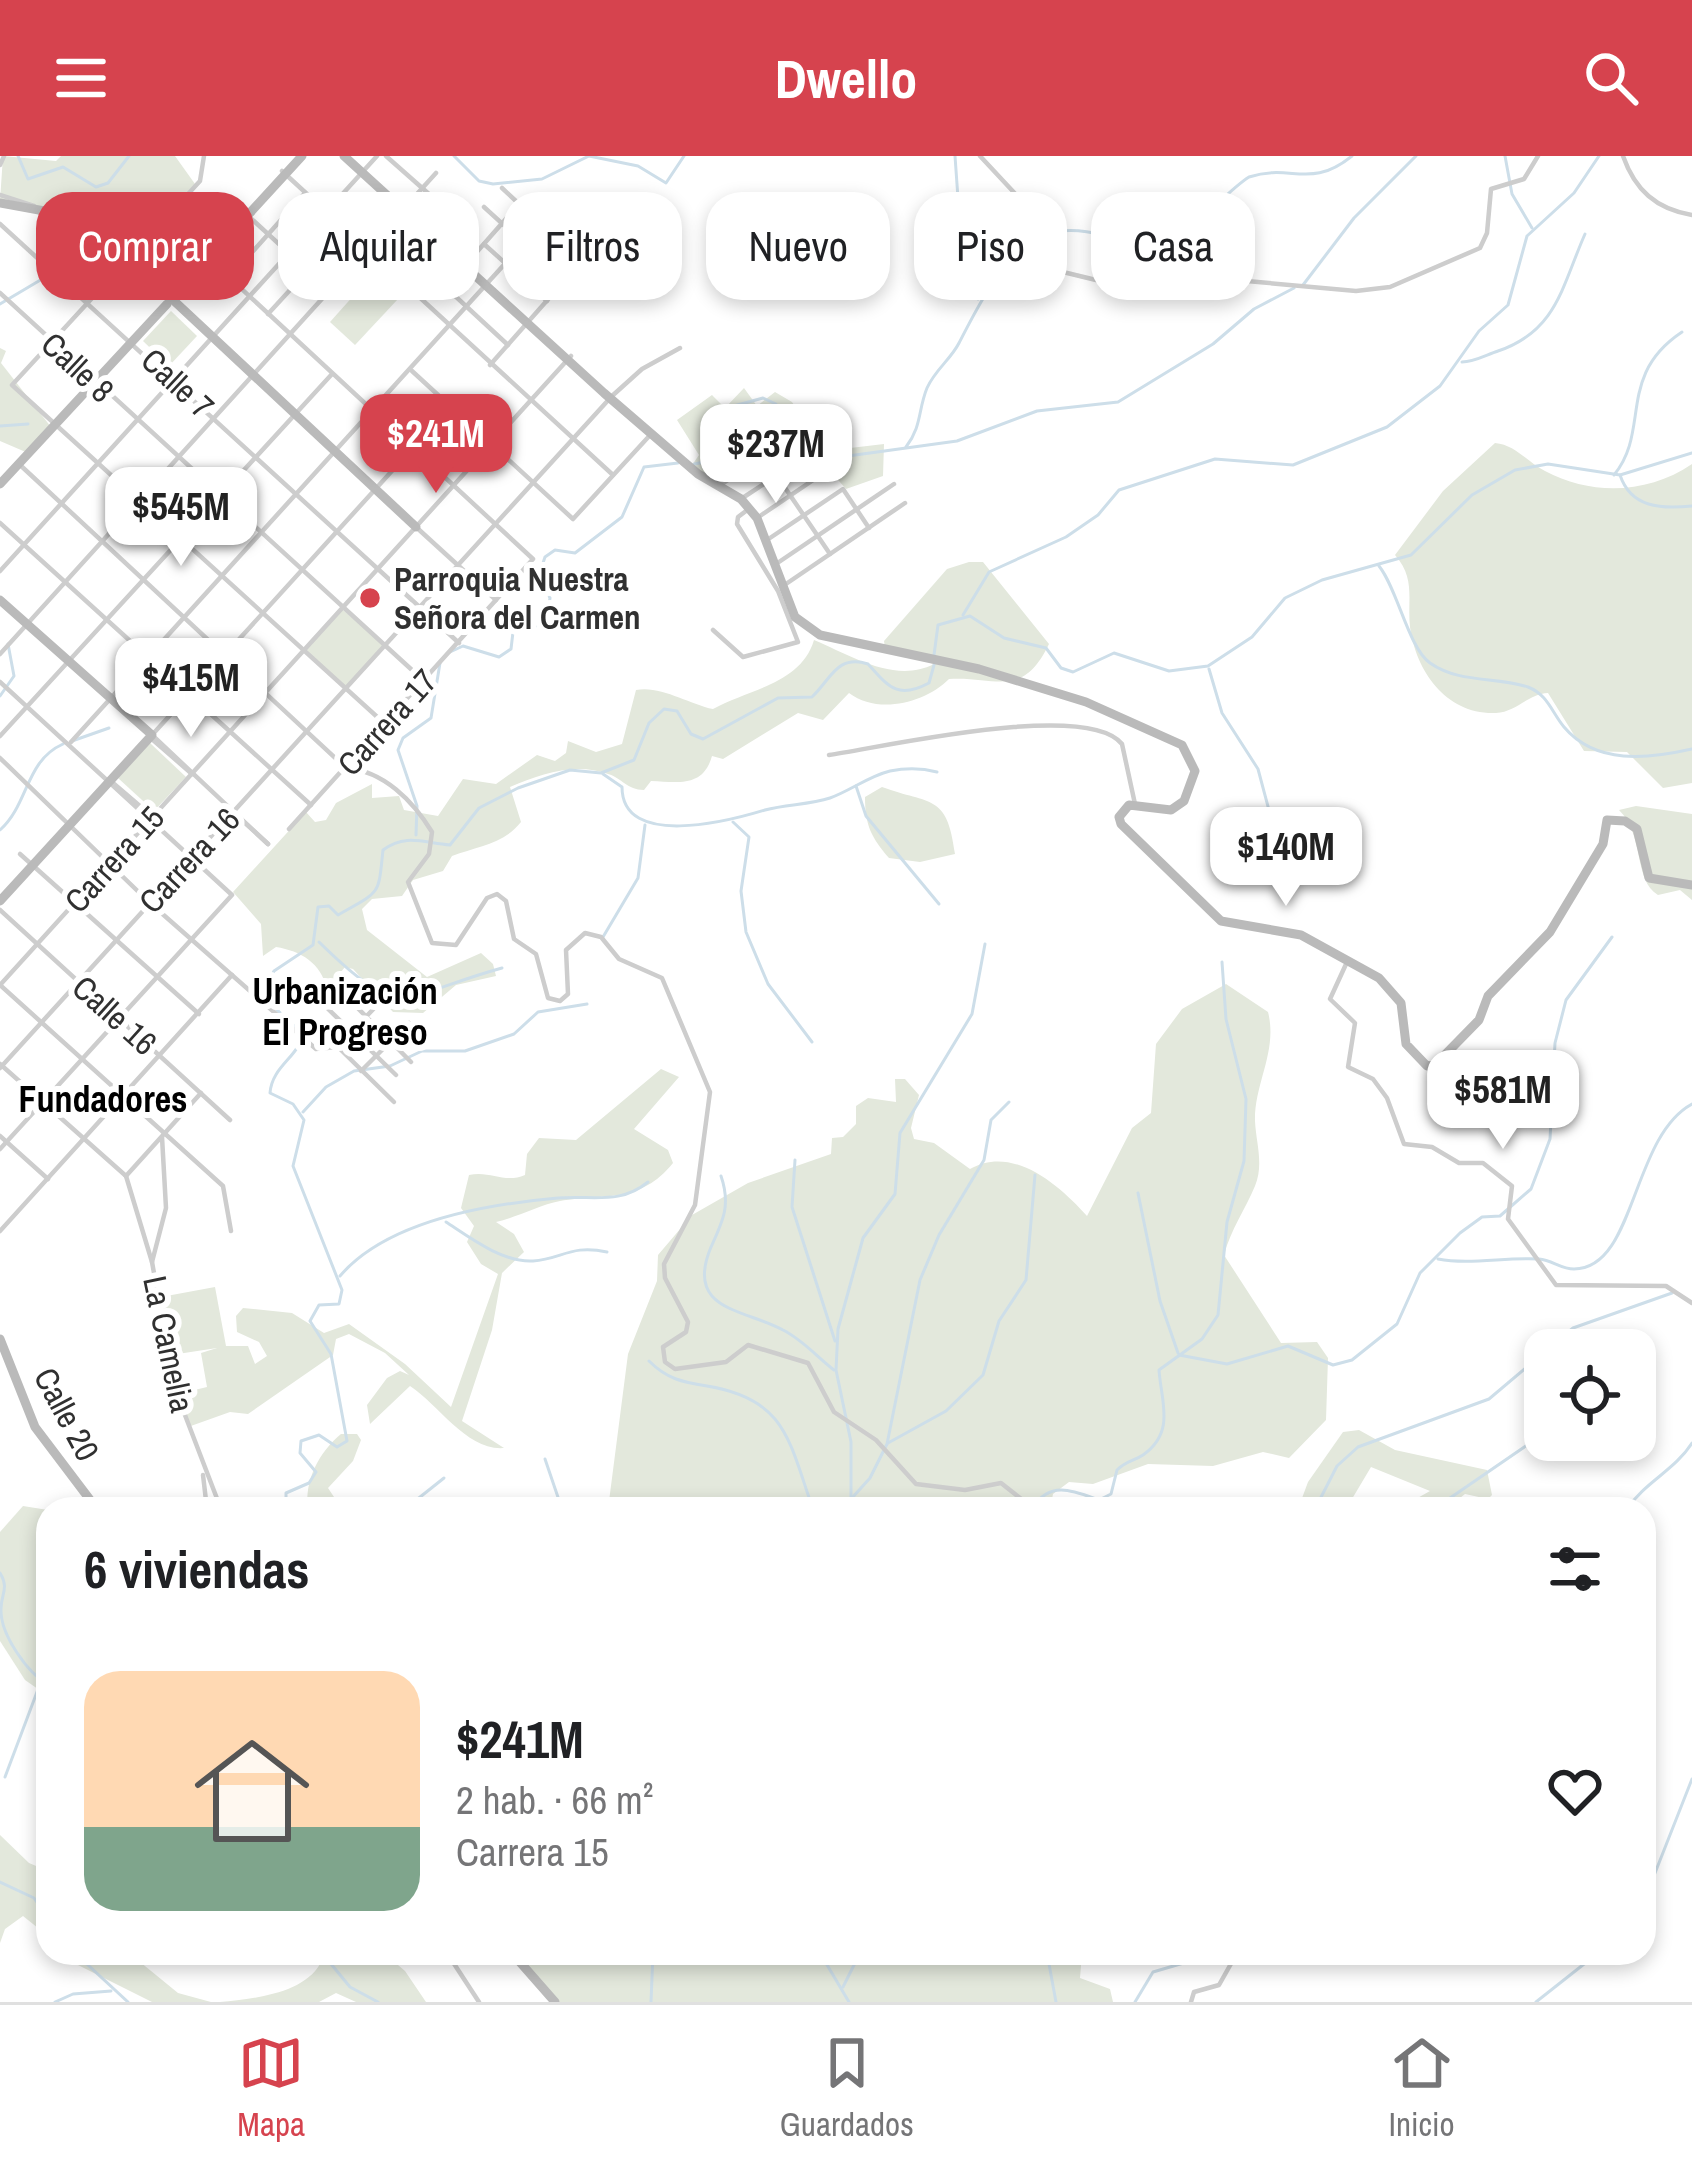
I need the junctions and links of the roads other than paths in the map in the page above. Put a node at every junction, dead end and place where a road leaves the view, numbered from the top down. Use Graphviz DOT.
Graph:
graph roads {
  1 [pos="4,156"];
  2 [pos="204,156"];
  3 [pos="299,156"];
  4 [pos="348,156"];
  5 [pos="377,156"];
  6 [pos="386,156"];
  7 [pos="980,156"];
  8 [pos="1538,156"];
  9 [pos="1623,156"];
  10 [pos="0,165"];
  11 [pos="364,170"];
  12 [pos="284,172"];
  13 [pos="436,173"];
  14 [pos="422,188"];
  15 [pos="502,188"];
  16 [pos="186,192"];
  17 [pos="305,192"];
  18 [pos="345,192"];
  19 [pos="388,192"];
  20 [pos="418,192"];
  21 [pos="427,192"];
  22 [pos="506,192"];
  23 [pos="0,199"];
  24 [pos="254,205"];
  25 [pos="484,207"];
  26 [pos="36,208"];
  27 [pos="1692,215"];
  28 [pos="254,221"];
  29 [pos="278,223"];
  30 [pos="0,224"];
  31 [pos="502,224"];
  32 [pos="9,232"];
  33 [pos="268,234"];
  34 [pos="0,241"];
  35 [pos="278,243"];
  36 [pos="484,244"];
  37 [pos="254,250"];
  38 [pos="479,250"];
  39 [pos="36,255"];
  40 [pos="503,261"];
  41 [pos="278,265"];
  42 [pos="503,267"];
  43 [pos="479,274"];
  44 [pos="479,276"];
  45 [pos="488,284"];
  46 [pos="254,292"];
  47 [pos="0,293"];
  48 [pos="89,300"];
  49 [pos="166,300"];
  50 [pos="169,300"];
  51 [pos="246,300"];
  52 [pos="252,300"];
  53 [pos="280,300"];
  54 [pos="320,300"];
  55 [pos="421,300"];
  56 [pos="461,300"];
  57 [pos="548,301"];
  58 [pos="467,306"];
  59 [pos="267,314"];
  60 [pos="530,322"];
  61 [pos="449,327"];
  62 [pos="289,335"];
  63 [pos="212,338"];
  64 [pos="50,341"];
  65 [pos="131,341"];
  66 [pos="508,345"];
  67 [pos="680,348"];
  68 [pos="570,358"];
  69 [pos="490,365"];
  70 [pos="410,369"];
  71 [pos="332,374"];
  72 [pos="252,375"];
  73 [pos="174,380"];
  74 [pos="95,381"];
  75 [pos="612,396"];
  76 [pos="530,401"];
  77 [pos="450,407"];
  78 [pos="372,411"];
  79 [pos="295,414"];
  80 [pos="215,418"];
  81 [pos="136,421"];
  82 [pos="57,424"];
  83 [pos="652,433"];
  84 [pos="574,440"];
  85 [pos="754,442"];
  86 [pos="491,444"];
  87 [pos="413,447"];
  88 [pos="335,451"];
  89 [pos="255,455"];
  90 [pos="764,456"];
  91 [pos="178,458"];
  92 [pos="98,463"];
  93 [pos="19,464"];
  94 [pos="825,472"];
  95 [pos="613,476"];
  96 [pos="776,476"];
  97 [pos="534,483"];
  98 [pos="0,484"];
  99 [pos="893,484"];
  100 [pos="454,486"];
  101 [pos="719,486"];
  102 [pos="375,490"];
  103 [pos="297,493"];
  104 [pos="790,495"];
  105 [pos="219,496"];
  106 [pos="141,500"];
  107 [pos="905,503"];
  108 [pos="61,504"];
  109 [pos="749,508"];
  110 [pos="856,509"];
  111 [pos="803,515"];
  112 [pos="0,523"];
  113 [pos="496,523"];
  114 [pos="416,526"];
  115 [pos="869,528"];
  116 [pos="339,530"];
  117 [pos="260,532"];
  118 [pos="817,536"];
  119 [pos="182,540"];
  120 [pos="102,541"];
  121 [pos="766,541"];
  122 [pos="23,545"];
  123 [pos="830,554"];
  124 [pos="776,563"];
  125 [pos="459,566"];
  126 [pos="380,567"];
  127 [pos="302,570"];
  128 [pos="0,571"];
  129 [pos="222,576"];
  130 [pos="143,578"];
  131 [pos="64,582"];
  132 [pos="783,586"];
  133 [pos="0,600"];
  134 [pos="497,601"];
  135 [pos="422,606"];
  136 [pos="343,609"];
  137 [pos="263,615"];
  138 [pos="184,618"];
  139 [pos="105,621"];
  140 [pos="27,624"];
  141 [pos="713,630"];
  142 [pos="458,643"];
  143 [pos="385,646"];
  144 [pos="304,650"];
  145 [pos="0,654"];
  146 [pos="225,654"];
  147 [pos="146,657"];
  148 [pos="69,661"];
  149 [pos="424,681"];
  150 [pos="0,682"];
  151 [pos="347,688"];
  152 [pos="267,693"];
  153 [pos="188,695"];
  154 [pos="110,697"];
  155 [pos="28,707"];
  156 [pos="385,724"];
  157 [pos="229,731"];
  158 [pos="307,732"];
  159 [pos="152,734"];
  160 [pos="0,736"];
  161 [pos="71,742"];
  162 [pos="829,755"];
  163 [pos="0,758"];
  164 [pos="346,768"];
  165 [pos="269,772"];
  166 [pos="192,774"];
  167 [pos="109,782"];
  168 [pos="1135,804"];
  169 [pos="311,806"];
  170 [pos="233,812"];
  171 [pos="149,820"];
  172 [pos="71,825"];
  173 [pos="289,829"];
  174 [pos="20,854"];
  175 [pos="192,858"];
  176 [pos="112,861"];
  177 [pos="33,866"];
  178 [pos="1692,885"];
  179 [pos="75,903"];
  180 [pos="150,903"];
  181 [pos="0,905"];
  182 [pos="192,938"];
  183 [pos="115,941"];
  184 [pos="37,943"];
  185 [pos="1348,959"];
  186 [pos="232,975"];
  187 [pos="158,977"];
  188 [pos="78,983"];
  189 [pos="0,985"];
  190 [pos="383,999"];
  191 [pos="199,1014"];
  192 [pos="367,1017"];
  193 [pos="119,1018"];
  194 [pos="409,1023"];
  195 [pos="40,1025"];
  196 [pos="353,1031"];
  197 [pos="392,1040"];
  198 [pos="338,1047"];
  199 [pos="377,1055"];
  200 [pos="161,1056"];
  201 [pos="82,1060"];
  202 [pos="411,1062"];
  203 [pos="1,1066"];
  204 [pos="361,1071"];
  205 [pos="396,1075"];
  206 [pos="201,1093"];
  207 [pos="123,1098"];
  208 [pos="44,1100"];
  209 [pos="394,1102"];
  210 [pos="230,1120"];
  211 [pos="163,1135"];
  212 [pos="85,1138"];
  213 [pos="3,1139"];
  214 [pos="0,1149"];
  215 [pos="126,1176"];
  216 [pos="48,1180"];
  217 [pos="0,1231"];
  218 [pos="231,1231"];
  219 [pos="152,1262"];
  220 [pos="1692,1303"];
  221 [pos="0,1339"];
  222 [pos="203,1475"];
  223 [pos="88,1497"];
  224 [pos="206,1497"];
  225 [pos="214,1497"];
  226 [pos="1019,1497"];
  227 [pos="456,1965"];
  228 [pos="523,1965"];
  229 [pos="1230,1965"];
  230 [pos="479,2002"];
  231 [pos="555,2002"];
  232 [pos="1191,2002"];
  1 -- 10 [label="street"];
  2 -- 16 [label="street"];
  3 -- 12 [label="street"];
  4 -- 11 [label="street"];
  5 -- 11 [label="street"];
  6 -- 14 [label="street"];
  7 -- 8 [label="street"];
  9 -- 27 [label="street"];
  11 -- 18 [label="street"];
  11 -- 19 [label="street"];
  12 -- 17 [label="street"];
  12 -- 24 [label="street"];
  13 -- 14 [label="street"];
  14 -- 20 [label="street"];
  14 -- 21 [label="street"];
  15 -- 22 [label="street"];
  23 -- 26 [label="street"];
  25 -- 31 [label="street"];
  28 -- 33 [label="street"];
  29 -- 33 [label="street"];
  30 -- 32 [label="street, Calle 7"];
  31 -- 36 [label="street"];
  32 -- 34 [label="street"];
  32 -- 39 [label="street, Calle 7"];
  33 -- 35 [label="street"];
  33 -- 37 [label="street"];
  36 -- 38 [label="street"];
  36 -- 40 [label="street"];
  41 -- 46 [label="street"];
  42 -- 45 [label="street"];
  43 -- 45 [label="street"];
  44 -- 45 [label="street"];
  45 -- 58 [label="street"];
  45 -- 60 [label="street"];
  47 -- 64 [label="street, Calle 8"];
  48 -- 64 [label="street"];
  48 -- 65 [label="street, Calle 7"];
  49 -- 65 [label="street"];
  50 -- 63 [label="street"];
  51 -- 63 [label="street"];
  52 -- 59 [label="street"];
  53 -- 59 [label="street"];
  54 -- 62 [label="street"];
  55 -- 61 [label="street"];
  56 -- 58 [label="street"];
  57 -- 60 [label="street"];
  58 -- 61 [label="street"];
  58 -- 66 [label="street"];
  59 -- 62 [label="street"];
  60 -- 66 [label="street"];
  60 -- 68 [label="street"];
  61 -- 69 [label="street"];
  61 -- 70 [label="street"];
  62 -- 71 [label="street"];
  62 -- 72 [label="street"];
  63 -- 72 [label="street"];
  63 -- 73 [label="street"];
  64 -- 74 [label="street, Calle 8"];
  64 -- 82 [label="street"];
  65 -- 73 [label="street, Calle 7"];
  65 -- 74 [label="street"];
  66 -- 69 [label="street"];
  67 -- 75 [label="street, Carrera 16"];
  68 -- 75 [label="street"];
  68 -- 76 [label="street, Carrera 15"];
  69 -- 76 [label="street"];
  70 -- 77 [label="street"];
  70 -- 78 [label="street"];
  71 -- 78 [label="street"];
  71 -- 79 [label="street"];
  72 -- 79 [label="street"];
  72 -- 80 [label="street"];
  73 -- 80 [label="street, Calle 7"];
  73 -- 81 [label="street"];
  74 -- 81 [label="street, Calle 8"];
  74 -- 82 [label="street"];
  75 -- 83 [label="street"];
  75 -- 84 [label="street, Carrera 16"];
  76 -- 84 [label="street"];
  76 -- 86 [label="street, Carrera 15"];
  77 -- 86 [label="street"];
  77 -- 87 [label="street"];
  78 -- 87 [label="street"];
  78 -- 88 [label="street"];
  79 -- 88 [label="street"];
  79 -- 89 [label="street"];
  80 -- 89 [label="street, Calle 7"];
  80 -- 91 [label="street"];
  81 -- 91 [label="street, Calle 8"];
  81 -- 92 [label="street"];
  82 -- 92 [label="street"];
  82 -- 93 [label="street"];
  83 -- 95 [label="street"];
  83 -- 101 [label="street"];
  84 -- 95 [label="street"];
  84 -- 97 [label="street, Carrera 16"];
  85 -- 90 [label="street"];
  86 -- 97 [label="street"];
  86 -- 100 [label="street, Carrera 15"];
  87 -- 100 [label="street"];
  87 -- 102 [label="street"];
  88 -- 102 [label="street"];
  88 -- 103 [label="street"];
  89 -- 103 [label="street, Calle 7"];
  89 -- 105 [label="street"];
  90 -- 96 [label="street"];
  90 -- 101 [label="street"];
  91 -- 105 [label="street, Calle 8"];
  91 -- 106 [label="street"];
  92 -- 106 [label="street"];
  92 -- 108 [label="street"];
  93 -- 98 [label="street"];
  93 -- 108 [label="street"];
  94 -- 104 [label="street"];
  95 -- 97 [label="street"];
  96 -- 104 [label="street"];
  96 -- 109 [label="street"];
  97 -- 113 [label="street, Carrera 16"];
  99 -- 110 [label="street"];
  100 -- 113 [label="street"];
  100 -- 114 [label="street, Carrera 15"];
  101 -- 109 [label="street"];
  102 -- 114 [label="street"];
  102 -- 116 [label="street"];
  103 -- 116 [label="street, Calle 7"];
  103 -- 117 [label="street"];
  104 -- 109 [label="street"];
  104 -- 111 [label="street"];
  105 -- 117 [label="street, Calle 8"];
  105 -- 119 [label="street"];
  106 -- 119 [label="street"];
  106 -- 120 [label="street"];
  107 -- 115 [label="street"];
  108 -- 120 [label="street"];
  108 -- 122 [label="street"];
  109 -- 121 [label="street"];
  109 -- 141 [label="street"];
  110 -- 111 [label="street"];
  110 -- 115 [label="street"];
  110 -- 118 [label="street"];
  111 -- 118 [label="street"];
  111 -- 121 [label="street"];
  112 -- 122 [label="street"];
  113 -- 125 [label="street, Carrera 16"];
  113 -- 134 [label="street, Carrera 17"];
  114 -- 125 [label="street"];
  114 -- 126 [label="street, Carrera 15"];
  115 -- 123 [label="street"];
  116 -- 126 [label="street, Calle 7"];
  116 -- 127 [label="street"];
  117 -- 127 [label="street, Calle 8"];
  117 -- 129 [label="street"];
  118 -- 123 [label="street"];
  118 -- 124 [label="street"];
  119 -- 129 [label="street"];
  119 -- 130 [label="street"];
  120 -- 130 [label="street"];
  120 -- 131 [label="street"];
  121 -- 124 [label="street"];
  122 -- 128 [label="street"];
  122 -- 131 [label="street"];
  123 -- 132 [label="street"];
  124 -- 132 [label="street"];
  125 -- 134 [label="street"];
  125 -- 135 [label="street, Carrera 16"];
  126 -- 135 [label="street, Calle 7"];
  126 -- 136 [label="street, Carrera 15"];
  127 -- 136 [label="street, Calle 8"];
  127 -- 137 [label="street"];
  129 -- 137 [label="street"];
  129 -- 138 [label="street"];
  130 -- 138 [label="street"];
  130 -- 139 [label="street"];
  131 -- 139 [label="street"];
  131 -- 140 [label="street"];
  132 -- 168 [label="street"];
  133 -- 140 [label="street"];
  134 -- 142 [label="street, Carrera 17"];
  135 -- 142 [label="street, Calle 7"];
  135 -- 143 [label="street, Carrera 16"];
  136 -- 143 [label="street, Calle 8"];
  136 -- 144 [label="street, Carrera 15"];
  137 -- 144 [label="street"];
  137 -- 146 [label="street"];
  138 -- 146 [label="street"];
  138 -- 147 [label="street"];
  139 -- 147 [label="street"];
  139 -- 148 [label="street"];
  140 -- 145 [label="street"];
  140 -- 148 [label="street"];
  142 -- 149 [label="street, Carrera 17"];
  143 -- 149 [label="street, Calle 8"];
  143 -- 151 [label="street, Carrera 16"];
  144 -- 151 [label="street"];
  144 -- 152 [label="street, Carrera 15"];
  146 -- 152 [label="street"];
  146 -- 153 [label="street"];
  147 -- 153 [label="street"];
  147 -- 154 [label="street"];
  148 -- 154 [label="street"];
  148 -- 155 [label="street"];
  149 -- 156 [label="street, Carrera 17"];
  150 -- 155 [label="street"];
  151 -- 156 [label="street"];
  151 -- 158 [label="street, Carrera 16"];
  152 -- 157 [label="street, Carrera 15"];
  152 -- 158 [label="street"];
  153 -- 157 [label="street"];
  153 -- 159 [label="street"];
  154 -- 159 [label="street"];
  154 -- 161 [label="street"];
  155 -- 160 [label="street"];
  155 -- 161 [label="street"];
  156 -- 164 [label="street, Carrera 17"];
  157 -- 165 [label="street"];
  157 -- 166 [label="street, Carrera 15"];
  158 -- 164 [label="street"];
  158 -- 165 [label="street, Carrera 16"];
  159 -- 166 [label="street"];
  159 -- 167 [label="street"];
  161 -- 167 [label="street"];
  162 -- 168 [label="street"];
  163 -- 172 [label="street"];
  164 -- 169 [label="street, Carrera 17"];
  164 -- 226 [label="street"];
  165 -- 169 [label="street"];
  165 -- 170 [label="street, Carrera 16"];
  166 -- 170 [label="street"];
  166 -- 171 [label="street, Carrera 15"];
  167 -- 171 [label="street"];
  167 -- 172 [label="street"];
  168 -- 185 [label="street"];
  169 -- 173 [label="street, Carrera 17"];
  170 -- 170 [label="street"];
  170 -- 175 [label="street, Carrera 16"];
  171 -- 175 [label="street"];
  171 -- 176 [label="street, Carrera 15"];
  172 -- 176 [label="street"];
  172 -- 177 [label="street"];
  174 -- 177 [label="street"];
  175 -- 180 [label="street, Carrera 16"];
  175 -- 182 [label="street"];
  176 -- 179 [label="street, Carrera 15"];
  176 -- 180 [label="street"];
  177 -- 179 [label="street"];
  177 -- 181 [label="street"];
  178 -- 185 [label="street"];
  179 -- 183 [label="street"];
  179 -- 184 [label="street, Carrera 15"];
  180 -- 182 [label="street"];
  180 -- 183 [label="street, Carrera 16"];
  181 -- 184 [label="street, Calle 16"];
  182 -- 186 [label="street"];
  182 -- 187 [label="street"];
  183 -- 187 [label="street"];
  183 -- 188 [label="street, Carrera 16"];
  184 -- 188 [label="street, Calle 16"];
  184 -- 189 [label="street, Carrera 15"];
  185 -- 220 [label="street"];
  186 -- 191 [label="street"];
  186 -- 198 [label="street"];
  187 -- 191 [label="street"];
  187 -- 193 [label="street"];
  188 -- 193 [label="street, Calle 16"];
  188 -- 195 [label="street, Carrera 16"];
  189 -- 195 [label="street"];
  190 -- 192 [label="street"];
  191 -- 200 [label="street"];
  192 -- 196 [label="street"];
  192 -- 196 [label="street"];
  192 -- 197 [label="street"];
  193 -- 200 [label="street, Calle 16"];
  193 -- 201 [label="street"];
  194 -- 197 [label="street"];
  195 -- 201 [label="street"];
  195 -- 203 [label="street, Carrera 16"];
  196 -- 198 [label="street"];
  196 -- 199 [label="street"];
  197 -- 199 [label="street"];
  197 -- 202 [label="street"];
  198 -- 204 [label="street"];
  199 -- 204 [label="street"];
  199 -- 205 [label="street"];
  200 -- 206 [label="street, Calle 16"];
  200 -- 207 [label="street"];
  201 -- 207 [label="street"];
  201 -- 208 [label="street"];
  203 -- 208 [label="street"];
  204 -- 209 [label="street"];
  206 -- 210 [label="street, Calle 16"];
  206 -- 211 [label="street"];
  207 -- 211 [label="street"];
  207 -- 212 [label="street"];
  208 -- 212 [label="street"];
  208 -- 213 [label="street"];
  211 -- 215 [label="street"];
  211 -- 218 [label="street"];
  211 -- 219 [label="street"];
  212 -- 215 [label="street"];
  212 -- 216 [label="street"];
  213 -- 214 [label="street"];
  213 -- 216 [label="street"];
  215 -- 219 [label="street, La Camelia"];
  216 -- 217 [label="street"];
  219 -- 222 [label="street, La Camelia"];
  221 -- 223 [label="street, Calle 20"];
  222 -- 224 [label="street"];
  222 -- 225 [label="street, La Camelia"];
  227 -- 230 [label="street"];
  228 -- 231 [label="street"];
  229 -- 232 [label="street"];
}
